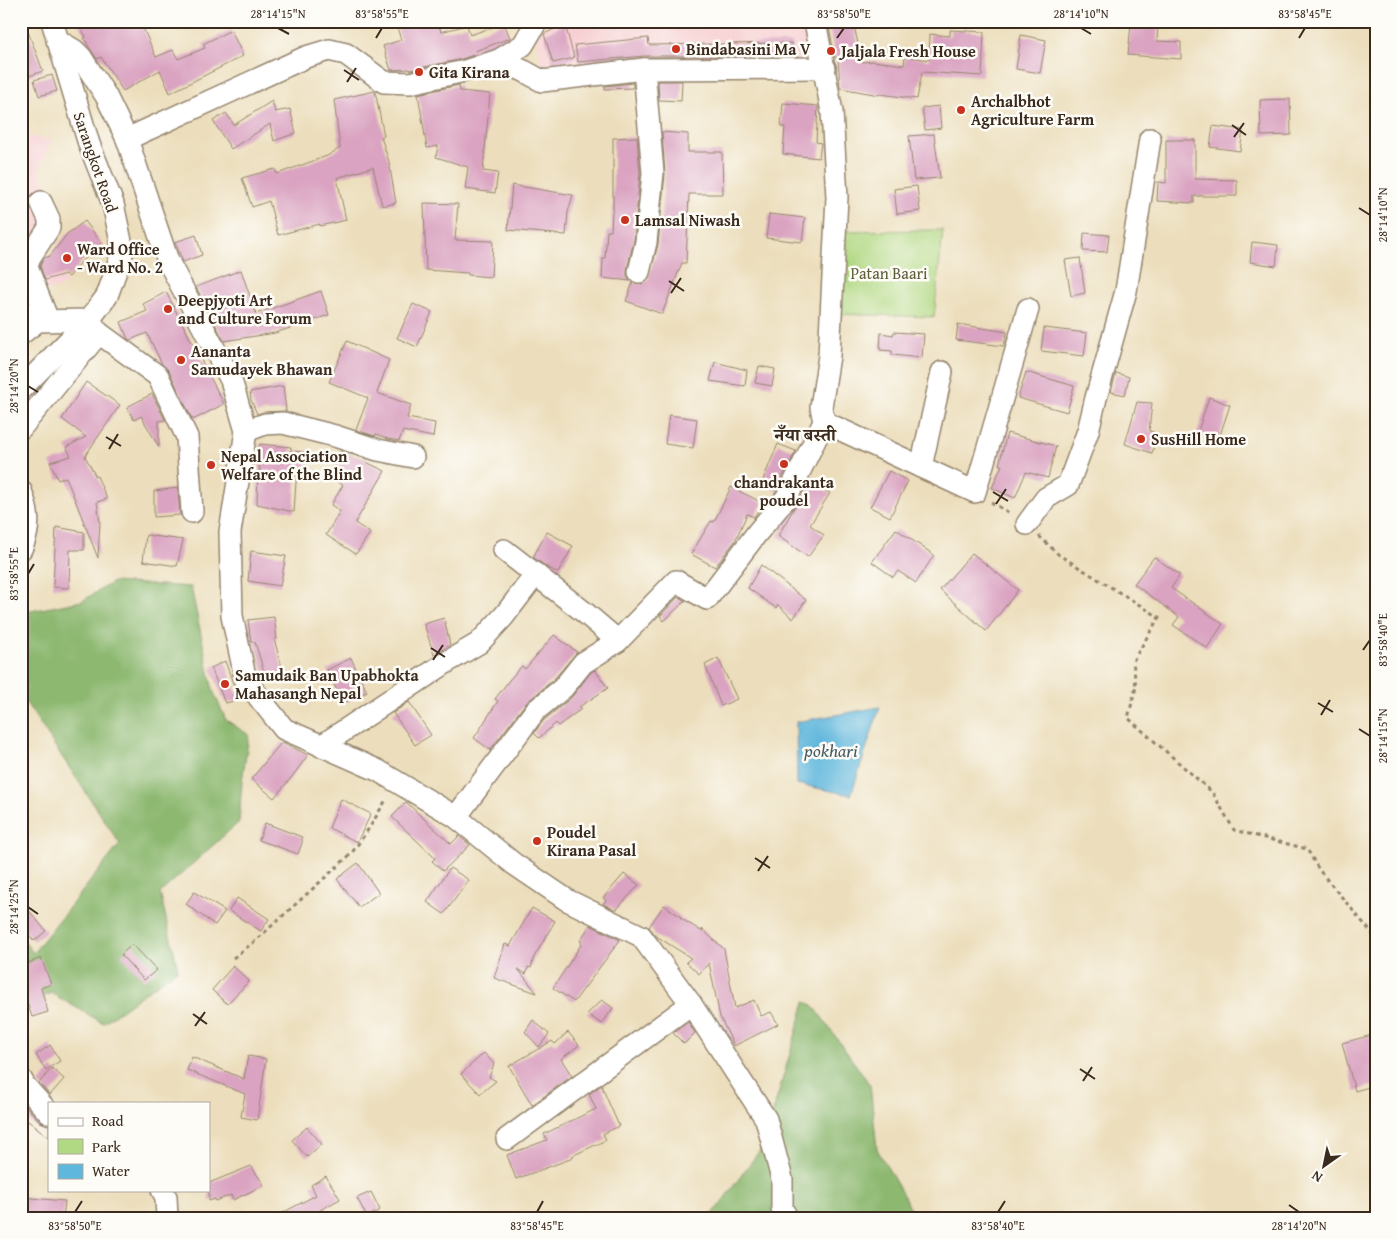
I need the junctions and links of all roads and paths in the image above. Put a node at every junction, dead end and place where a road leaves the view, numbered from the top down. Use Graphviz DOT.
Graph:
graph roads {
  1 [pos="537,21"];
  2 [pos="816,21"];
  3 [pos="54,31"];
  4 [pos="500,60"];
  5 [pos="825,68"];
  6 [pos="644,70"];
  7 [pos="127,139"];
  8 [pos="1150,139"];
  9 [pos="41,202"];
  10 [pos="639,272"];
  11 [pos="1028,308"];
  12 [pos="32,321"];
  13 [pos="94,327"];
  14 [pos="942,372"];
  15 [pos="21,389"];
  16 [pos="824,422"];
  17 [pos="21,428"];
  18 [pos="246,430"];
  19 [pos="413,457"];
  20 [pos="921,467"];
  21 [pos="21,491"];
  22 [pos="975,492"];
  23 [pos="192,512"];
  24 [pos="1027,524"];
  25 [pos="21,549"];
  26 [pos="504,550"];
  27 [pos="536,574"];
  28 [pos="618,641"];
  29 [pos="321,746"];
  30 [pos="396,782"];
  31 [pos="456,817"];
  32 [pos="1376,938"];
  33 [pos="232,958"];
  34 [pos="691,1004"];
  35 [pos="21,1079"];
  36 [pos="48,1112"];
  37 [pos="507,1139"];
  38 [pos="163,1192"];
  39 [pos="167,1218"];
  40 [pos="786,1218"];
  1 -- 4 [label="street"];
  2 -- 5 [label="street"];
  3 -- 7 [label="street"];
  3 -- 13 [label="street, Sarangkot Road"];
  4 -- 6 [label="street"];
  4 -- 7 [label="street"];
  5 -- 6 [label="street"];
  5 -- 16 [label="street"];
  6 -- 10 [label="street"];
  7 -- 18 [label="street"];
  8 -- 24 [label="street"];
  9 -- 12 [label="street"];
  11 -- 22 [label="street"];
  12 -- 13 [label="street"];
  13 -- 15 [label="street, Sarangkot Road"];
  13 -- 17 [label="street"];
  13 -- 23 [label="street"];
  14 -- 20 [label="street"];
  16 -- 20 [label="street"];
  16 -- 28 [label="street"];
  18 -- 19 [label="street"];
  18 -- 29 [label="street"];
  20 -- 22 [label="street"];
  21 -- 25 [label="street"];
  22 -- 24 [label="path"];
  24 -- 32 [label="path"];
  26 -- 27 [label="street"];
  27 -- 28 [label="street"];
  27 -- 29 [label="street"];
  28 -- 31 [label="street"];
  29 -- 30 [label="street"];
  30 -- 31 [label="street"];
  30 -- 33 [label="path"];
  31 -- 34 [label="street"];
  34 -- 37 [label="street"];
  34 -- 40 [label="street"];
  35 -- 36 [label="street"];
  38 -- 39 [label="street"];
}
